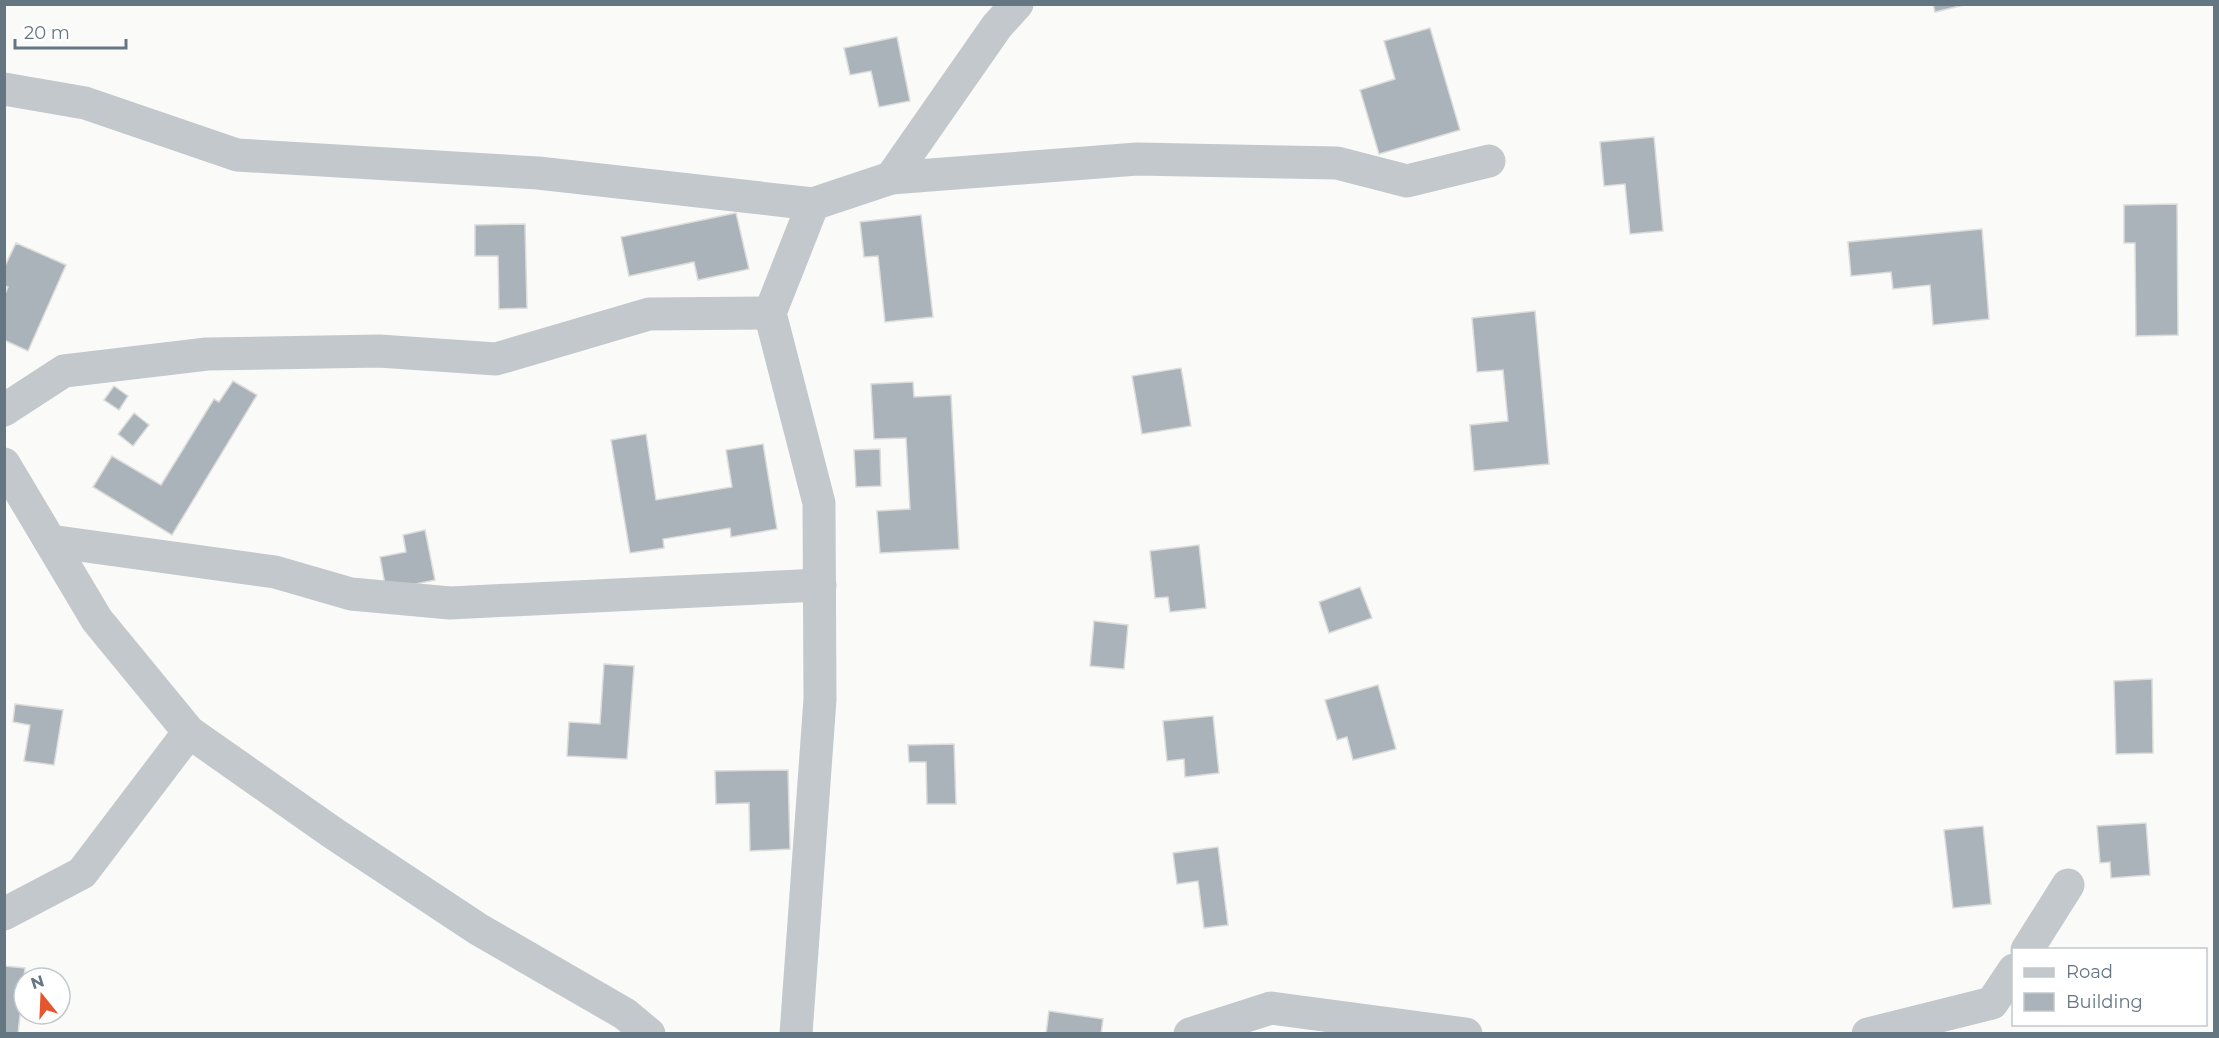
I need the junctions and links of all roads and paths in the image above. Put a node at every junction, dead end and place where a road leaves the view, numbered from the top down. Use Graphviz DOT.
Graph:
graph roads {
  1 [pos="1001,12"];
  2 [pos="4,89"];
  3 [pos="1490,161"];
  4 [pos="891,178"];
  5 [pos="813,204"];
  6 [pos="770,313"];
  7 [pos="4,410"];
  8 [pos="4,464"];
  9 [pos="50,541"];
  10 [pos="820,585"];
  11 [pos="189,732"];
  12 [pos="2068,885"];
  13 [pos="4,914"];
  14 [pos="2028,948"];
  15 [pos="2012,972"];
  16 [pos="649,1034"];
  17 [pos="796,1034"];
  18 [pos="1190,1034"];
  19 [pos="1466,1034"];
  20 [pos="1868,1034"];
  1 -- 4 [label="street"];
  2 -- 5 [label="street"];
  3 -- 4 [label="street"];
  4 -- 5 [label="street"];
  5 -- 6 [label="street"];
  6 -- 7 [label="street"];
  6 -- 10 [label="street"];
  8 -- 9 [label="street"];
  9 -- 10 [label="street"];
  9 -- 11 [label="street"];
  10 -- 17 [label="street"];
  11 -- 13 [label="street"];
  11 -- 16 [label="street"];
  12 -- 14 [label="street"];
  15 -- 20 [label="street"];
  18 -- 19 [label="street"];
}
